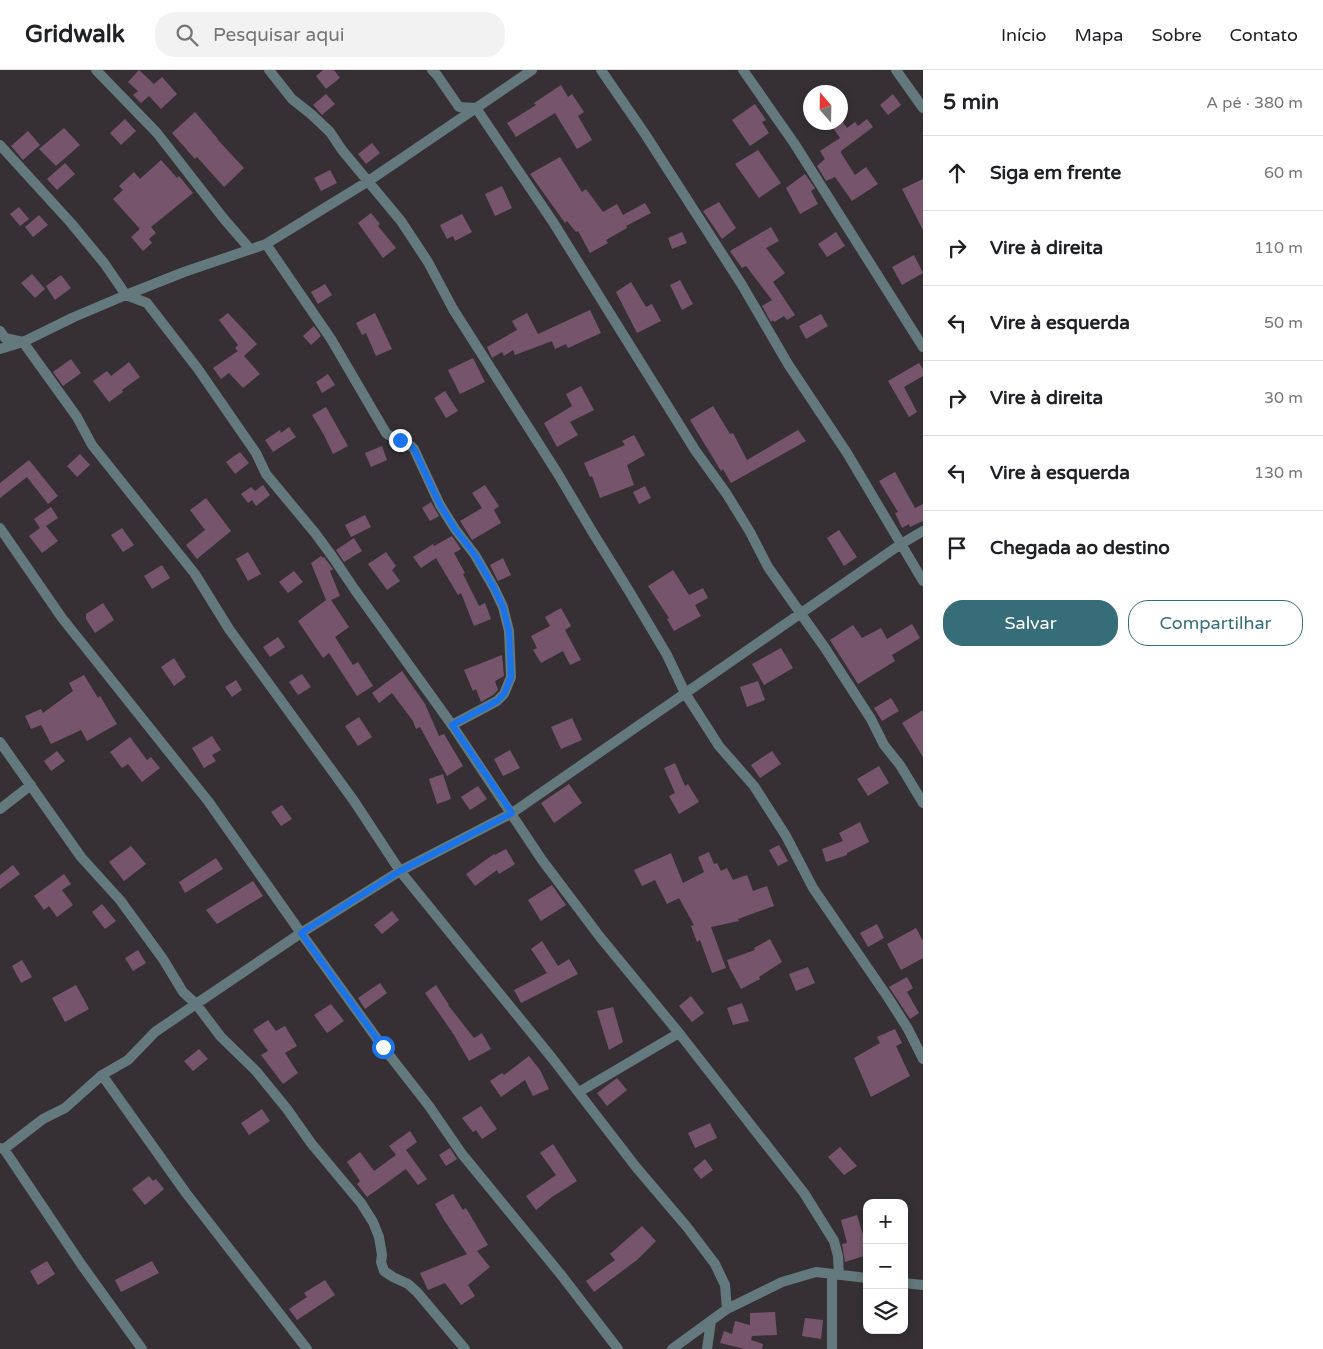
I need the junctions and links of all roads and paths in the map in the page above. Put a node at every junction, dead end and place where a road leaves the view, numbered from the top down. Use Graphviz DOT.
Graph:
graph roads {
  1 [pos="96,70"];
  2 [pos="269,70"];
  3 [pos="432,70"];
  4 [pos="532,70"];
  5 [pos="601,70"];
  6 [pos="743,70"];
  7 [pos="896,70"];
  8 [pos="476,108"];
  9 [pos="923,108"];
  10 [pos="0,145"];
  11 [pos="368,182"];
  12 [pos="266,244"];
  13 [pos="250,249"];
  14 [pos="126,295"];
  15 [pos="0,331"];
  16 [pos="23,342"];
  17 [pos="923,347"];
  18 [pos="0,348"];
  19 [pos="0,528"];
  20 [pos="923,531"];
  21 [pos="902,544"];
  22 [pos="923,581"];
  23 [pos="800,614"];
  24 [pos="685,693"];
  25 [pos="452,725"];
  26 [pos="0,742"];
  27 [pos="30,785"];
  28 [pos="923,803"];
  29 [pos="0,809"];
  30 [pos="512,813"];
  31 [pos="400,871"];
  32 [pos="301,933"];
  33 [pos="196,1004"];
  34 [pos="680,1033"];
  35 [pos="923,1059"];
  36 [pos="102,1075"];
  37 [pos="580,1092"];
  38 [pos="2,1148"];
  39 [pos="836,1274"];
  40 [pos="863,1277"];
  41 [pos="908,1284"];
  42 [pos="923,1286"];
  43 [pos="727,1309"];
  44 [pos="711,1320"];
  45 [pos="142,1349"];
  46 [pos="307,1349"];
  47 [pos="465,1349"];
  48 [pos="618,1349"];
  49 [pos="672,1349"];
  50 [pos="708,1349"];
  51 [pos="832,1349"];
  1 -- 13 [label="street"];
  2 -- 11 [label="street"];
  3 -- 8 [label="street"];
  4 -- 8 [label="street"];
  5 -- 21 [label="street"];
  6 -- 17 [label="street"];
  7 -- 9 [label="street"];
  8 -- 11 [label="street"];
  8 -- 23 [label="street"];
  10 -- 14 [label="street"];
  11 -- 12 [label="street"];
  11 -- 24 [label="street"];
  12 -- 13 [label="street"];
  12 -- 25 [label="street"];
  13 -- 14 [label="street"];
  14 -- 16 [label="street"];
  14 -- 25 [label="street"];
  15 -- 16 [label="street"];
  16 -- 18 [label="street"];
  16 -- 31 [label="street"];
  19 -- 32 [label="street"];
  20 -- 21 [label="street"];
  21 -- 22 [label="street"];
  21 -- 23 [label="street"];
  23 -- 24 [label="street"];
  23 -- 28 [label="street"];
  24 -- 30 [label="street"];
  24 -- 35 [label="street"];
  25 -- 30 [label="street"];
  26 -- 27 [label="street"];
  27 -- 29 [label="street"];
  27 -- 33 [label="street"];
  30 -- 31 [label="street"];
  30 -- 34 [label="street"];
  31 -- 32 [label="street"];
  31 -- 37 [label="street"];
  32 -- 33 [label="street"];
  32 -- 48 [label="street"];
  33 -- 36 [label="street"];
  33 -- 47 [label="street"];
  34 -- 37 [label="street"];
  34 -- 39 [label="street"];
  36 -- 38 [label="street"];
  36 -- 46 [label="street"];
  37 -- 43 [label="street"];
  38 -- 45 [label="street"];
  39 -- 40 [label="street"];
  39 -- 43 [label="street"];
  39 -- 51 [label="street"];
  41 -- 42 [label="street"];
  43 -- 44 [label="street"];
  44 -- 49 [label="street"];
  44 -- 50 [label="street"];
}
